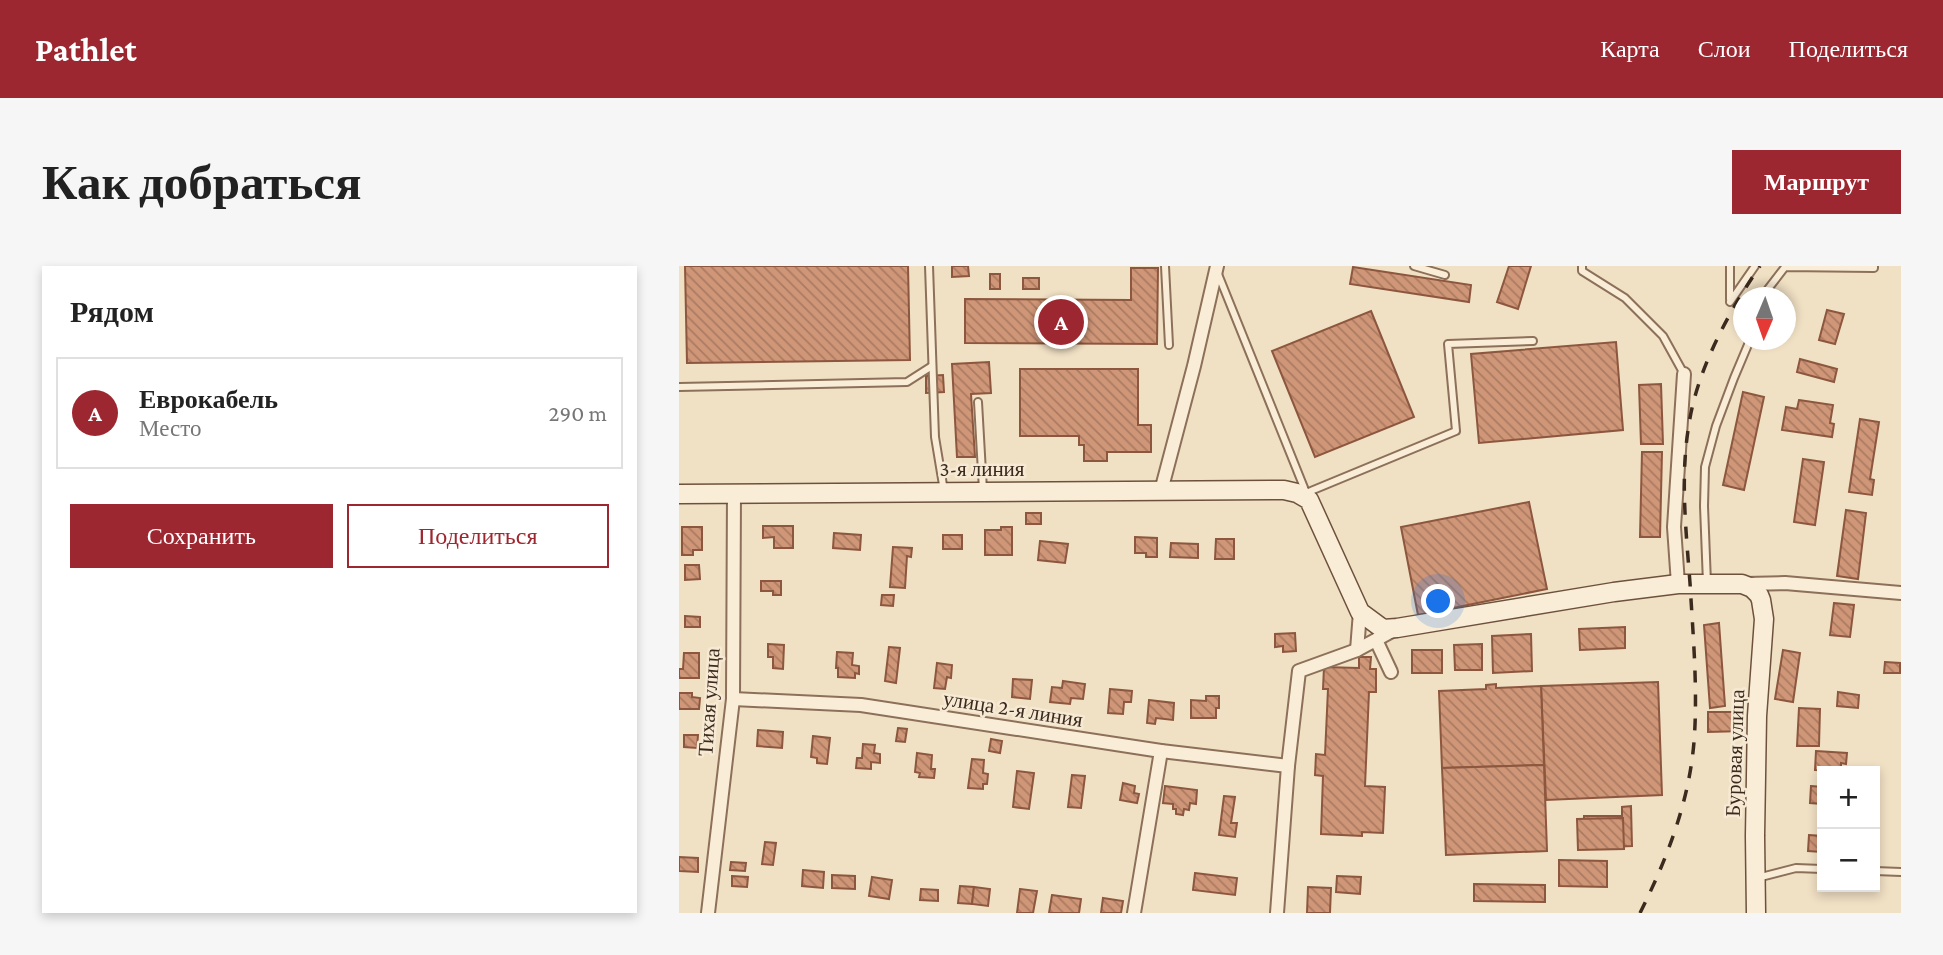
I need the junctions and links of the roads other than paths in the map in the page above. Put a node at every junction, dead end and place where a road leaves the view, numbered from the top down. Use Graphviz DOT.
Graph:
graph roads {
  1 [pos="929,266"];
  2 [pos="1165,266"];
  3 [pos="1414,266"];
  4 [pos="1583,266"];
  5 [pos="1730,266"];
  6 [pos="1755,266"];
  7 [pos="1785,266"];
  8 [pos="1874,266"];
  9 [pos="1216,267"];
  10 [pos="1441,271"];
  11 [pos="1769,287"];
  12 [pos="1533,341"];
  13 [pos="1168,345"];
  14 [pos="1746,350"];
  15 [pos="932,366"];
  16 [pos="1684,374"];
  17 [pos="679,387"];
  18 [pos="978,402"];
  19 [pos="1161,491"];
  20 [pos="944,492"];
  21 [pos="983,492"];
  22 [pos="734,493"];
  23 [pos="679,494"];
  24 [pos="1308,496"];
  25 [pos="1678,584"];
  26 [pos="1707,584"];
  27 [pos="1766,589"];
  28 [pos="1901,593"];
  29 [pos="1360,612"];
  30 [pos="1397,628"];
  31 [pos="1376,640"];
  32 [pos="1356,650"];
  33 [pos="1391,672"];
  34 [pos="733,699"];
  35 [pos="1161,751"];
  36 [pos="1288,766"];
  37 [pos="1817,869"];
  38 [pos="1880,871"];
  39 [pos="1901,872"];
  40 [pos="1755,879"];
  41 [pos="708,913"];
  42 [pos="1134,913"];
  43 [pos="1277,913"];
  44 [pos="1756,913"];
  1 -- 15 [label="lane"];
  2 -- 13 [label="lane"];
  3 -- 10 [label="lane"];
  4 -- 16 [label="lane"];
  5 -- 6 [label="lane"];
  7 -- 8 [label="lane"];
  7 -- 11 [label="lane"];
  9 -- 19 [label="street"];
  9 -- 24 [label="lane"];
  12 -- 24 [label="lane"];
  14 -- 26 [label="lane"];
  15 -- 17 [label="lane"];
  15 -- 20 [label="lane"];
  16 -- 25 [label="street"];
  18 -- 21 [label="lane"];
  19 -- 21 [label="street, 3-я линия"];
  19 -- 24 [label="street, 3-я линия"];
  20 -- 21 [label="street, 3-я линия"];
  20 -- 22 [label="street, 3-я линия"];
  22 -- 23 [label="street, 3-я линия"];
  22 -- 34 [label="street, Тихая улица"];
  24 -- 29 [label="street"];
  25 -- 26 [label="street"];
  25 -- 30 [label="street"];
  26 -- 27 [label="street"];
  27 -- 28 [label="street"];
  27 -- 40 [label="street, Буровая улица"];
  29 -- 30 [label="street"];
  29 -- 32 [label="street"];
  30 -- 31 [label="street"];
  31 -- 32 [label="street"];
  31 -- 33 [label="street"];
  32 -- 36 [label="street"];
  34 -- 35 [label="street, улица 2-я линия"];
  34 -- 41 [label="street, Тихая улица"];
  35 -- 36 [label="street, улица 2-я линия"];
  35 -- 42 [label="street"];
  36 -- 43 [label="street"];
  37 -- 40 [label="lane"];
  38 -- 39 [label="lane"];
  40 -- 44 [label="street, Буровая улица"];
}
